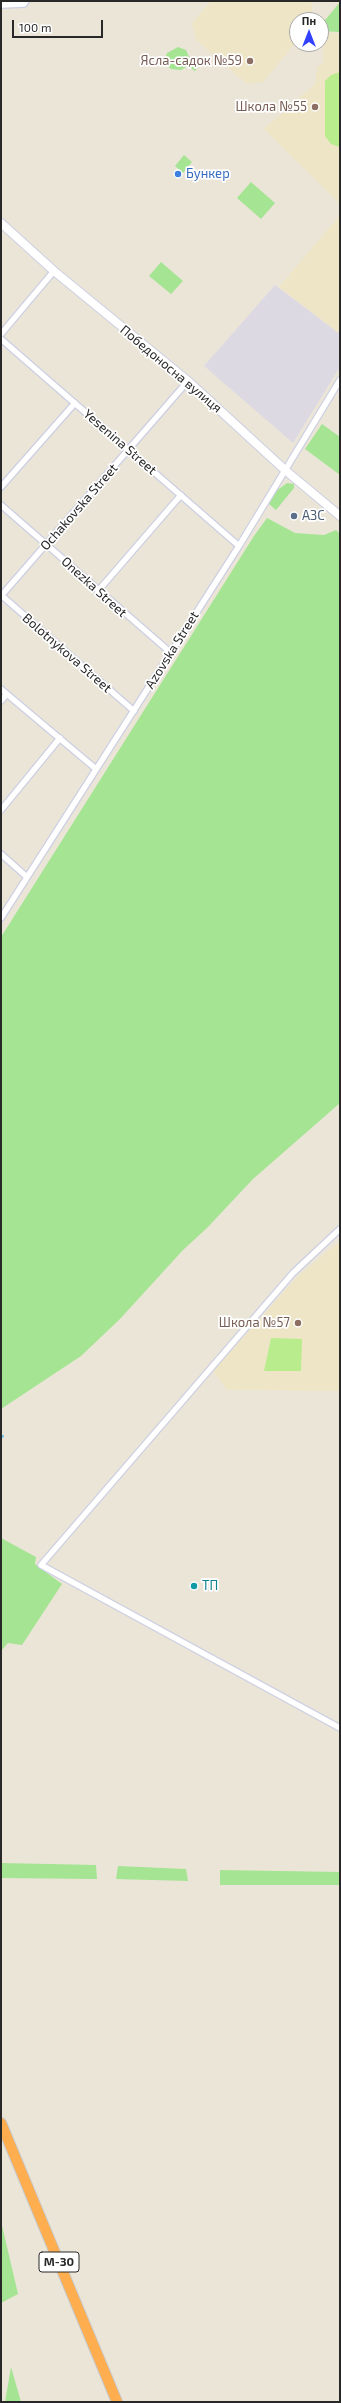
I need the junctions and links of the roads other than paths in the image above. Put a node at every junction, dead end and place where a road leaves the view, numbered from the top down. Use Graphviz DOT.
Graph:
graph roads {
  1 [pos="4,1"];
  2 [pos="26,1"];
  3 [pos="1,5"];
  4 [pos="1,223"];
  5 [pos="54,271"];
  6 [pos="1,334"];
  7 [pos="1,339"];
  8 [pos="340,380"];
  9 [pos="188,381"];
  10 [pos="75,403"];
  11 [pos="128,450"];
  12 [pos="285,470"];
  13 [pos="1,487"];
  14 [pos="180,494"];
  15 [pos="1,505"];
  16 [pos="340,516"];
  17 [pos="46,544"];
  18 [pos="238,546"];
  19 [pos="98,592"];
  20 [pos="1,596"];
  21 [pos="170,652"];
  22 [pos="1,689"];
  23 [pos="7,694"];
  24 [pos="1,701"];
  25 [pos="134,711"];
  26 [pos="60,738"];
  27 [pos="96,769"];
  28 [pos="1,810"];
  29 [pos="1,854"];
  30 [pos="27,877"];
  31 [pos="1,918"];
  32 [pos="340,1229"];
  33 [pos="340,1728"];
  34 [pos="1,2123"];
  35 [pos="118,2402"];
  1 -- 3 [label="street"];
  2 -- 3 [label="street"];
  4 -- 5 [label="street, Победоносна вулиця"];
  5 -- 6 [label="street"];
  5 -- 9 [label="street, Победоносна вулиця"];
  7 -- 10 [label="street, Yesenina Street"];
  8 -- 12 [label="street, Azovska Street"];
  9 -- 11 [label="street, Ochakovska Street"];
  9 -- 12 [label="street, Победоносна вулиця"];
  10 -- 11 [label="street, Yesenina Street"];
  10 -- 13 [label="street"];
  11 -- 14 [label="street, Yesenina Street"];
  11 -- 17 [label="street, Ochakovska Street"];
  12 -- 16 [label="street, Победоносна вулиця"];
  12 -- 18 [label="street, Azovska Street"];
  14 -- 18 [label="street, Yesenina Street"];
  14 -- 19 [label="street"];
  15 -- 17 [label="street, Onezka Street"];
  17 -- 19 [label="street, Onezka Street"];
  17 -- 20 [label="street, Ochakovska Street"];
  18 -- 21 [label="street, Azovska Street"];
  19 -- 21 [label="street, Onezka Street"];
  20 -- 25 [label="street, Bolotnykova Street"];
  21 -- 25 [label="street, Azovska Street"];
  22 -- 23 [label="street"];
  23 -- 24 [label="street"];
  23 -- 26 [label="street"];
  25 -- 27 [label="street, Azovska Street"];
  26 -- 27 [label="street"];
  26 -- 28 [label="street"];
  27 -- 30 [label="street, Azovska Street"];
  29 -- 30 [label="street"];
  30 -- 31 [label="street, Azovska Street"];
  32 -- 33 [label="street"];
  34 -- 35 [label="highway, М-30"];
}
